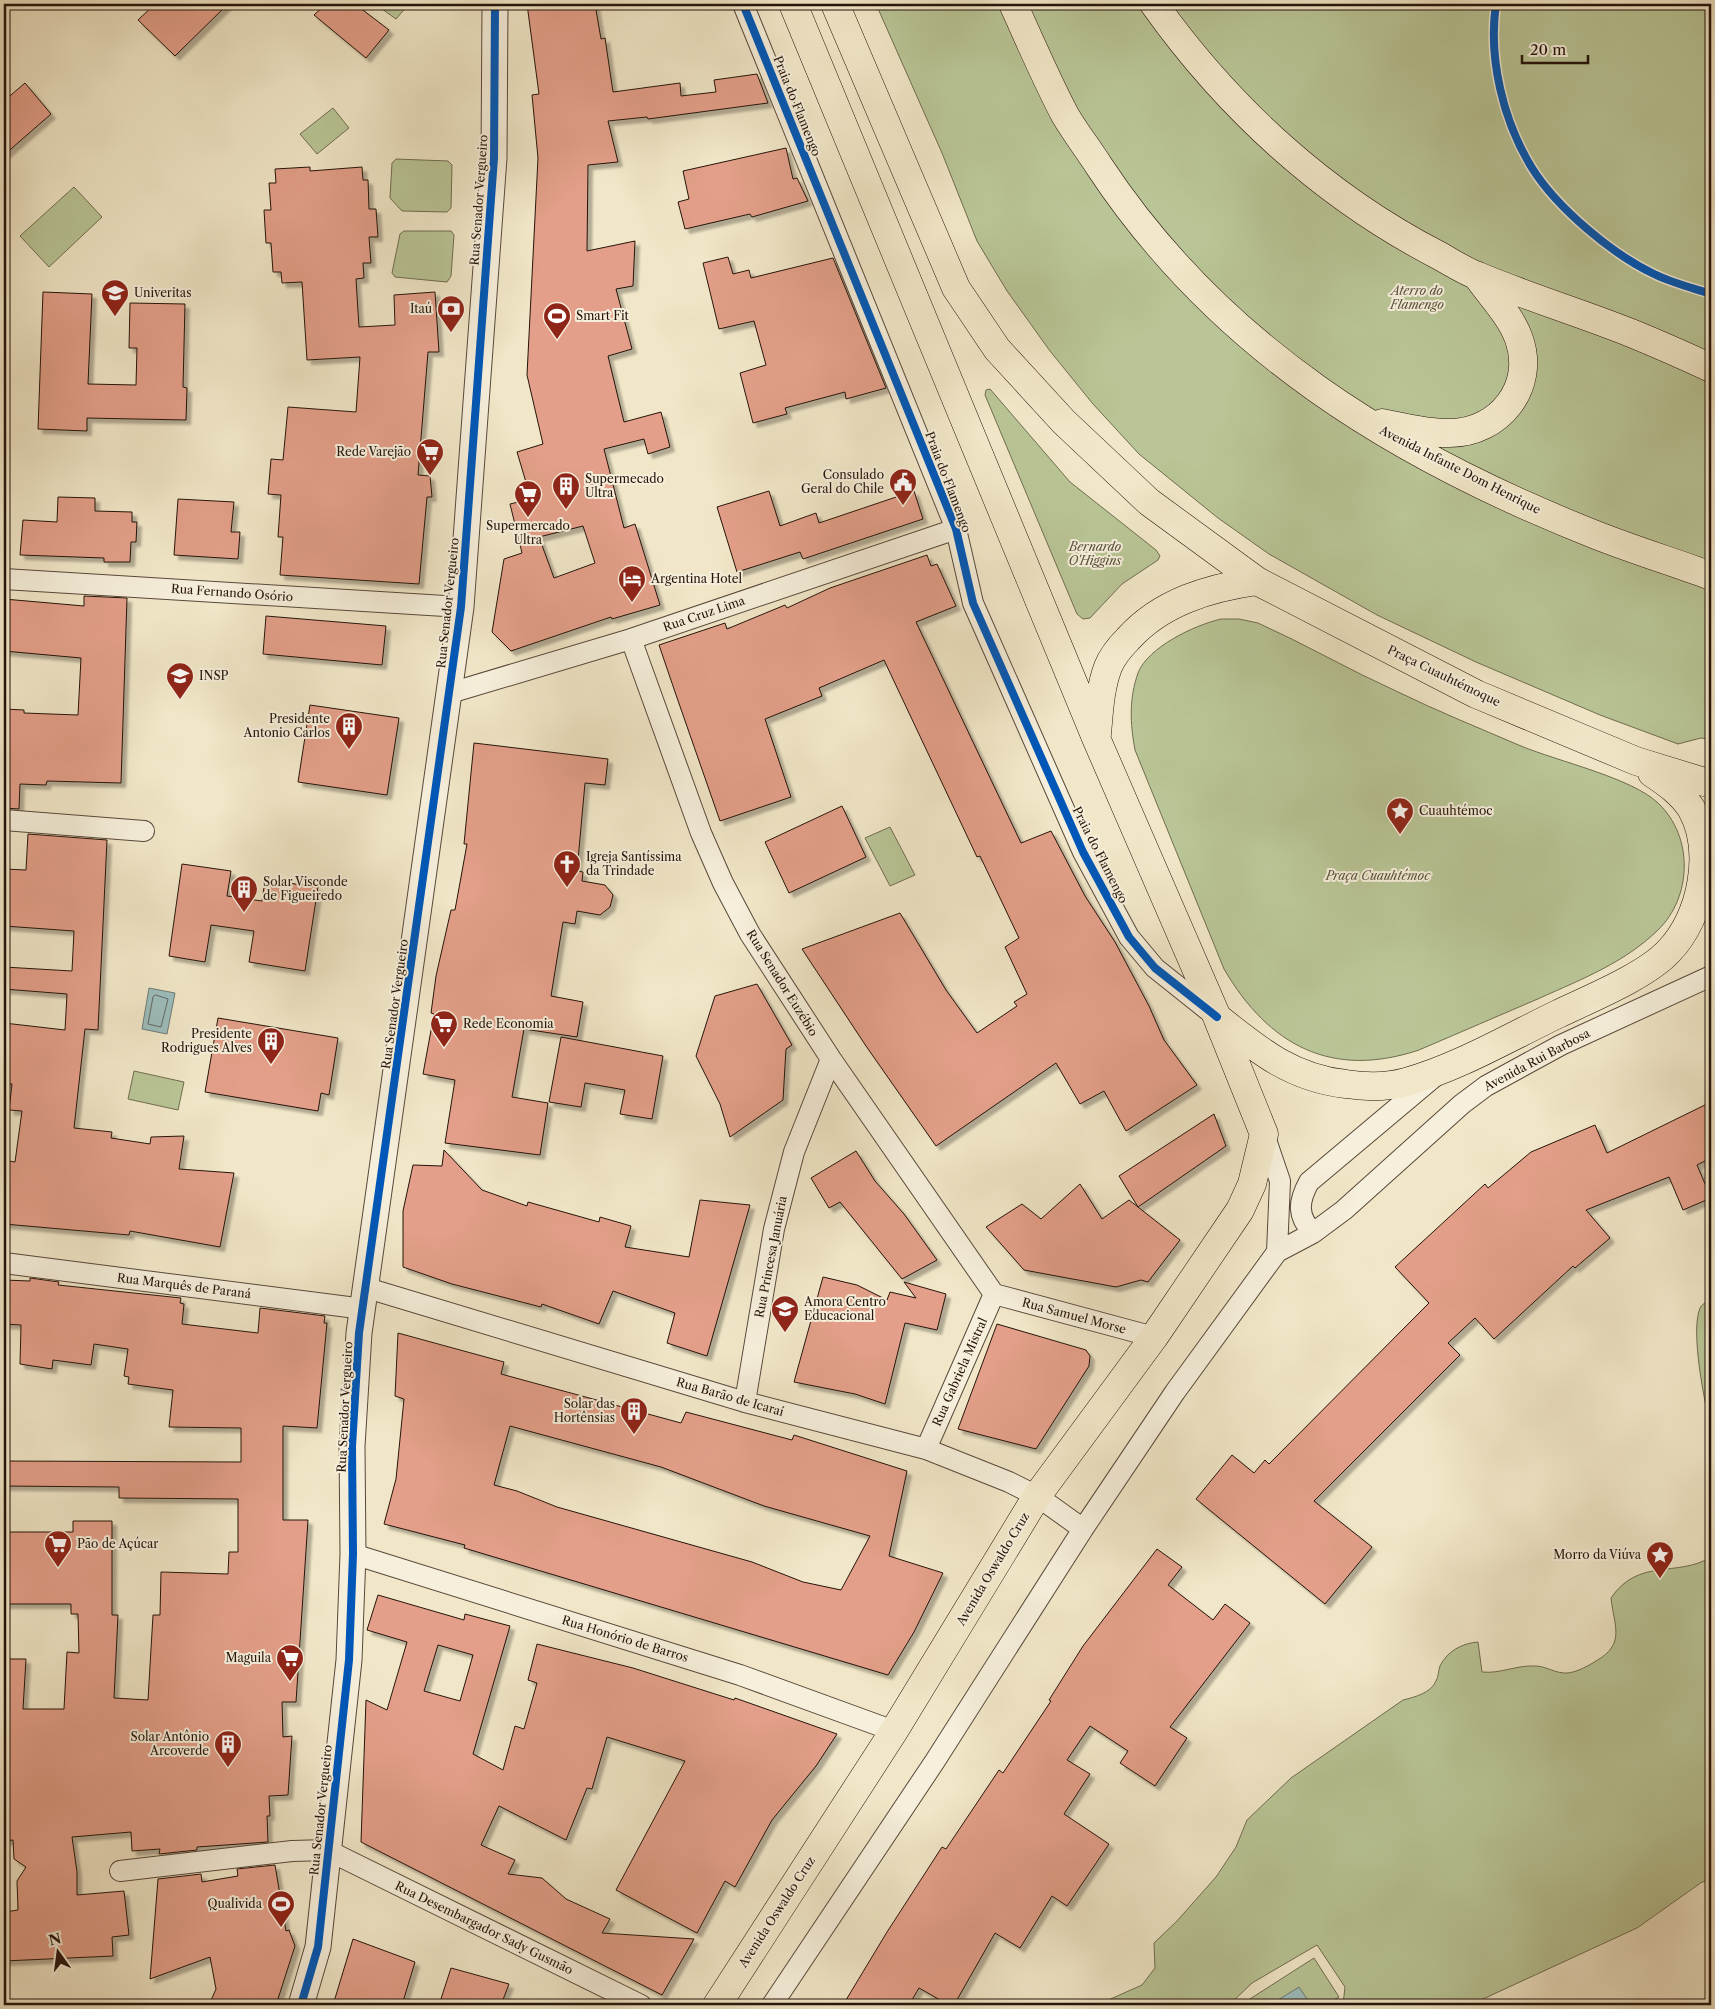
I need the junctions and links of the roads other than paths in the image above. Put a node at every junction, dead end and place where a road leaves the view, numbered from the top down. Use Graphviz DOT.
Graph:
graph roads {
  1 [pos="496,4"];
  2 [pos="743,4"];
  3 [pos="793,4"];
  4 [pos="835,4"];
  5 [pos="1154,4"];
  6 [pos="1016,9"];
  7 [pos="1477,276"];
  8 [pos="1711,368"];
  9 [pos="1354,416"];
  10 [pos="956,529"];
  11 [pos="1711,576"];
  12 [pos="4,579"];
  13 [pos="1257,582"];
  14 [pos="461,607"];
  15 [pos="631,640"];
  16 [pos="450,693"];
  17 [pos="1096,738"];
  18 [pos="1636,761"];
  19 [pos="1711,784"];
  20 [pos="4,820"];
  21 [pos="144,831"];
  22 [pos="1711,976"];
  23 [pos="1217,1017"];
  24 [pos="831,1059"];
  25 [pos="1446,1067"];
  26 [pos="1264,1134"];
  27 [pos="1314,1233"];
  28 [pos="1277,1252"];
  29 [pos="4,1263"];
  30 [pos="994,1294"];
  31 [pos="365,1298"];
  32 [pos="1154,1337"];
  33 [pos="745,1402"];
  34 [pos="926,1449"];
  35 [pos="1038,1496"];
  36 [pos="1083,1529"];
  37 [pos="353,1554"];
  38 [pos="894,1731"];
  39 [pos="327,1850"];
  40 [pos="120,1871"];
  41 [pos="301,2005"];
  42 [pos="641,2005"];
  43 [pos="717,2005"];
  44 [pos="772,2005"];
  1 -- 14 [label="street, Rua Senador Vergueiro"];
  2 -- 10 [label="street, Praia do Flamengo"];
  3 -- 17 [label="main road"];
  4 -- 13 [label="main road"];
  5 -- 7 [label="main road"];
  6 -- 9 [label="main road, Avenida Infante Dom Henrique"];
  7 -- 8 [label="main road"];
  7 -- 9 [label="main road"];
  9 -- 11 [label="main road, Avenida Infante Dom Henrique"];
  10 -- 15 [label="street, Rua Cruz Lima"];
  10 -- 23 [label="street, Praia do Flamengo"];
  12 -- 14 [label="street, Rua Fernando Osório"];
  13 -- 17 [label="main road"];
  13 -- 18 [label="main road, Praça Cuauhtémoque"];
  14 -- 16 [label="street, Rua Senador Vergueiro"];
  15 -- 16 [label="street, Rua Cruz Lima"];
  15 -- 24 [label="street, Rua Senador Euzébio"];
  16 -- 31 [label="street, Rua Senador Vergueiro"];
  17 -- 23 [label="main road"];
  18 -- 19 [label="main road"];
  18 -- 25 [label="main road"];
  20 -- 21 [label="street"];
  22 -- 27 [label="street, Avenida Rui Barbosa"];
  23 -- 25 [label="main road"];
  23 -- 26 [label="main road"];
  24 -- 30 [label="street, Rua Senador Euzébio"];
  24 -- 33 [label="street, Rua Princesa Januária"];
  25 -- 27 [label="street"];
  26 -- 28 [label="street"];
  26 -- 32 [label="main road, Avenida Oswaldo Cruz"];
  27 -- 28 [label="street, Avenida Rui Barbosa"];
  28 -- 36 [label="street"];
  29 -- 31 [label="street, Rua Marquês de Paraná"];
  30 -- 32 [label="street, Rua Samuel Morse"];
  30 -- 34 [label="street, Rua Gabriela Mistral"];
  31 -- 33 [label="street, Rua Barão de Icaraí"];
  31 -- 37 [label="street, Rua Senador Vergueiro"];
  32 -- 35 [label="main road, Avenida Oswaldo Cruz"];
  33 -- 34 [label="street, Rua Barão de Icaraí"];
  34 -- 35 [label="street, Rua Barão de Icaraí"];
  35 -- 36 [label="street, Rua Barão de Icaraí"];
  35 -- 38 [label="main road, Avenida Oswaldo Cruz"];
  36 -- 44 [label="street"];
  37 -- 38 [label="street, Rua Honório de Barros"];
  37 -- 39 [label="street, Rua Senador Vergueiro"];
  38 -- 43 [label="main road, Avenida Oswaldo Cruz"];
  39 -- 40 [label="street"];
  39 -- 41 [label="street, Rua Senador Vergueiro"];
  39 -- 42 [label="street, Rua Desembargador Sady Gusmão"];
}
